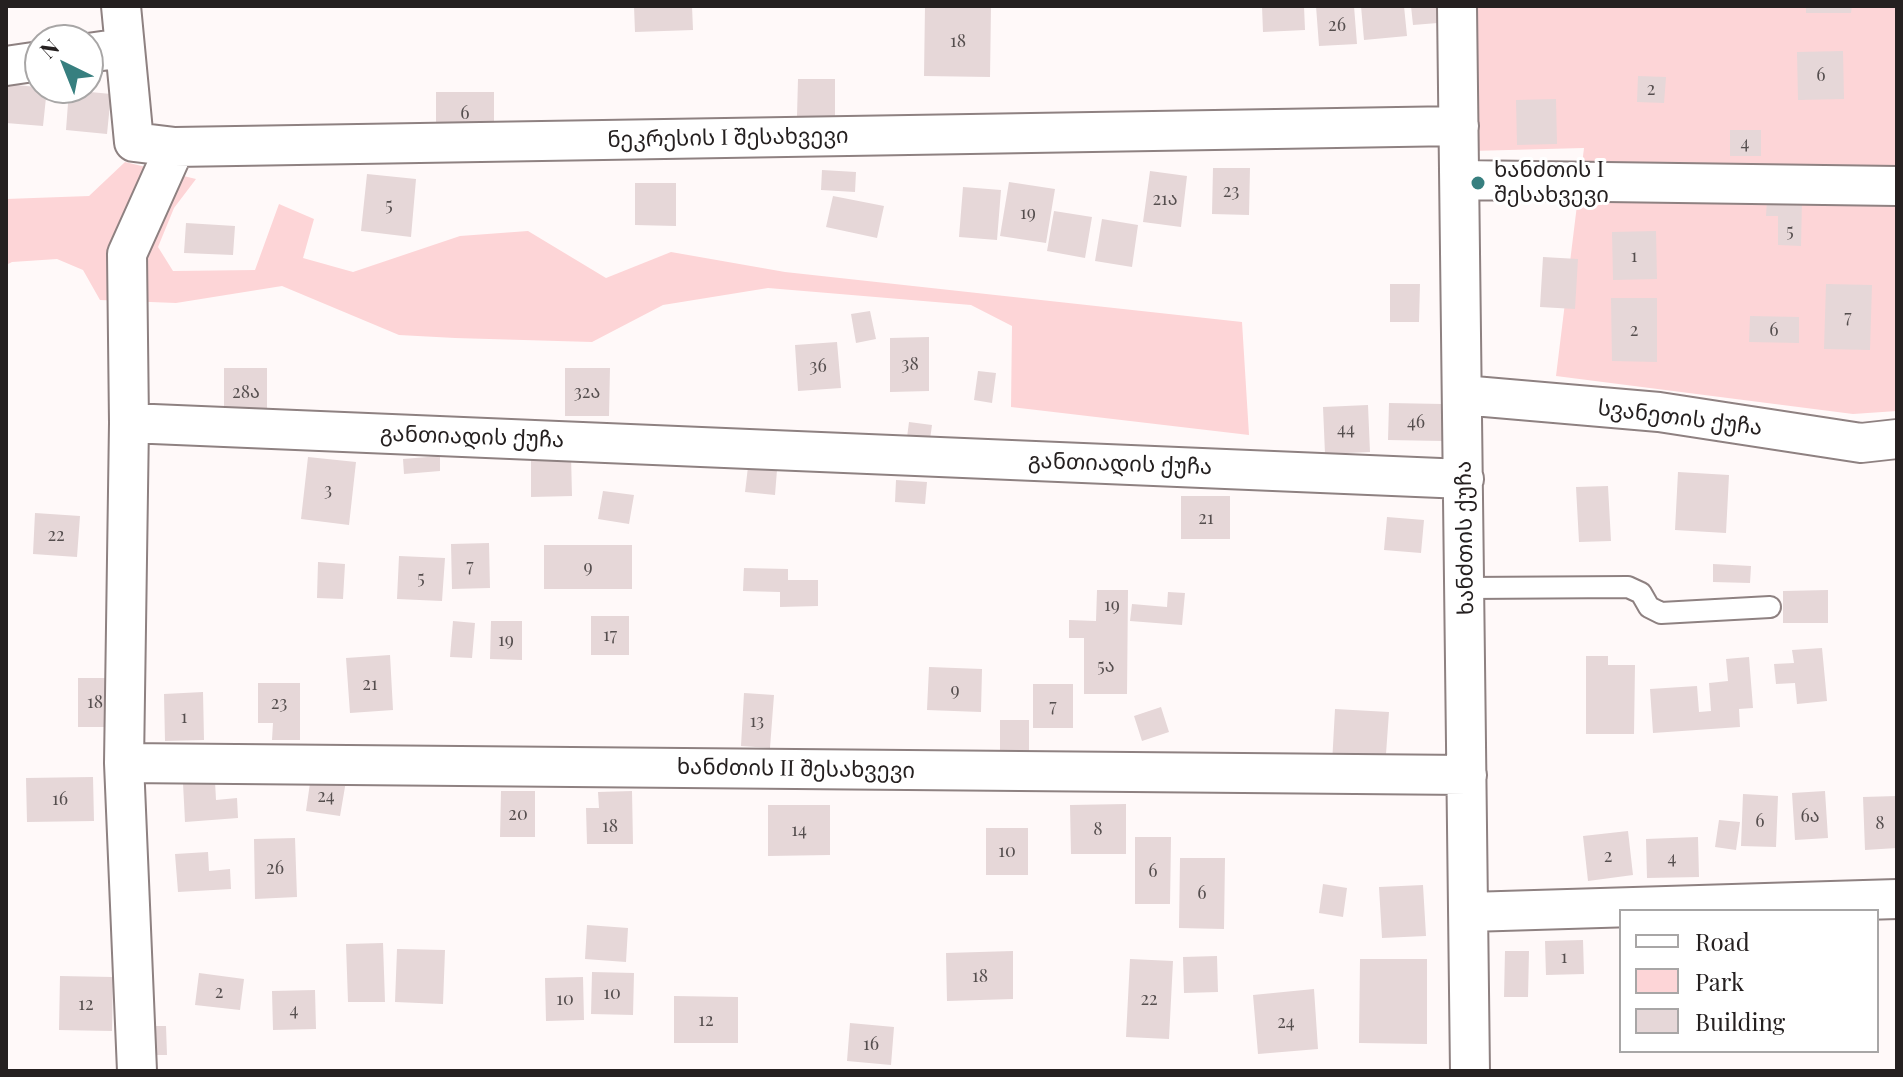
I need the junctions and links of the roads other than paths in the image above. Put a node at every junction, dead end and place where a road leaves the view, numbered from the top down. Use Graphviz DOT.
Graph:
graph roads {
  1 [pos="121,6"];
  2 [pos="1457,6"];
  3 [pos="106,51"];
  4 [pos="1459,126"];
  5 [pos="175,147"];
  6 [pos="1460,180"];
  7 [pos="1897,186"];
  8 [pos="1462,395"];
  9 [pos="129,423"];
  10 [pos="1897,439"];
  11 [pos="1464,479"];
  12 [pos="1467,588"];
  13 [pos="1770,607"];
  14 [pos="124,763"];
  15 [pos="1467,775"];
  16 [pos="1897,899"];
  17 [pos="1469,912"];
  18 [pos="137,1071"];
  19 [pos="1470,1071"];
  1 -- 3 [label="street, ნეკრესის I შესახვევი"];
  2 -- 4 [label="street, ხანძთის ქუჩა"];
  3 -- 5 [label="street, ნეკრესის I შესახვევი"];
  4 -- 5 [label="street, ნეკრესის I შესახვევი"];
  4 -- 6 [label="street, ხანძთის ქუჩა"];
  5 -- 9 [label="street"];
  6 -- 7 [label="street"];
  6 -- 8 [label="street, ხანძთის ქუჩა"];
  8 -- 10 [label="street, სვანეთის ქუჩა"];
  8 -- 11 [label="street, ხანძთის ქუჩა"];
  9 -- 11 [label="street, განთიადის ქუჩა"];
  9 -- 14 [label="street"];
  11 -- 12 [label="street, ხანძთის ქუჩა"];
  12 -- 13 [label="lane"];
  12 -- 15 [label="street, ხანძთის ქუჩა"];
  14 -- 15 [label="street, ხანძთის II შესახვევი"];
  14 -- 18 [label="street"];
  15 -- 17 [label="street, ხანძთის ქუჩა"];
  16 -- 17 [label="street"];
  17 -- 19 [label="street, ხანძთის ქუჩა"];
}
